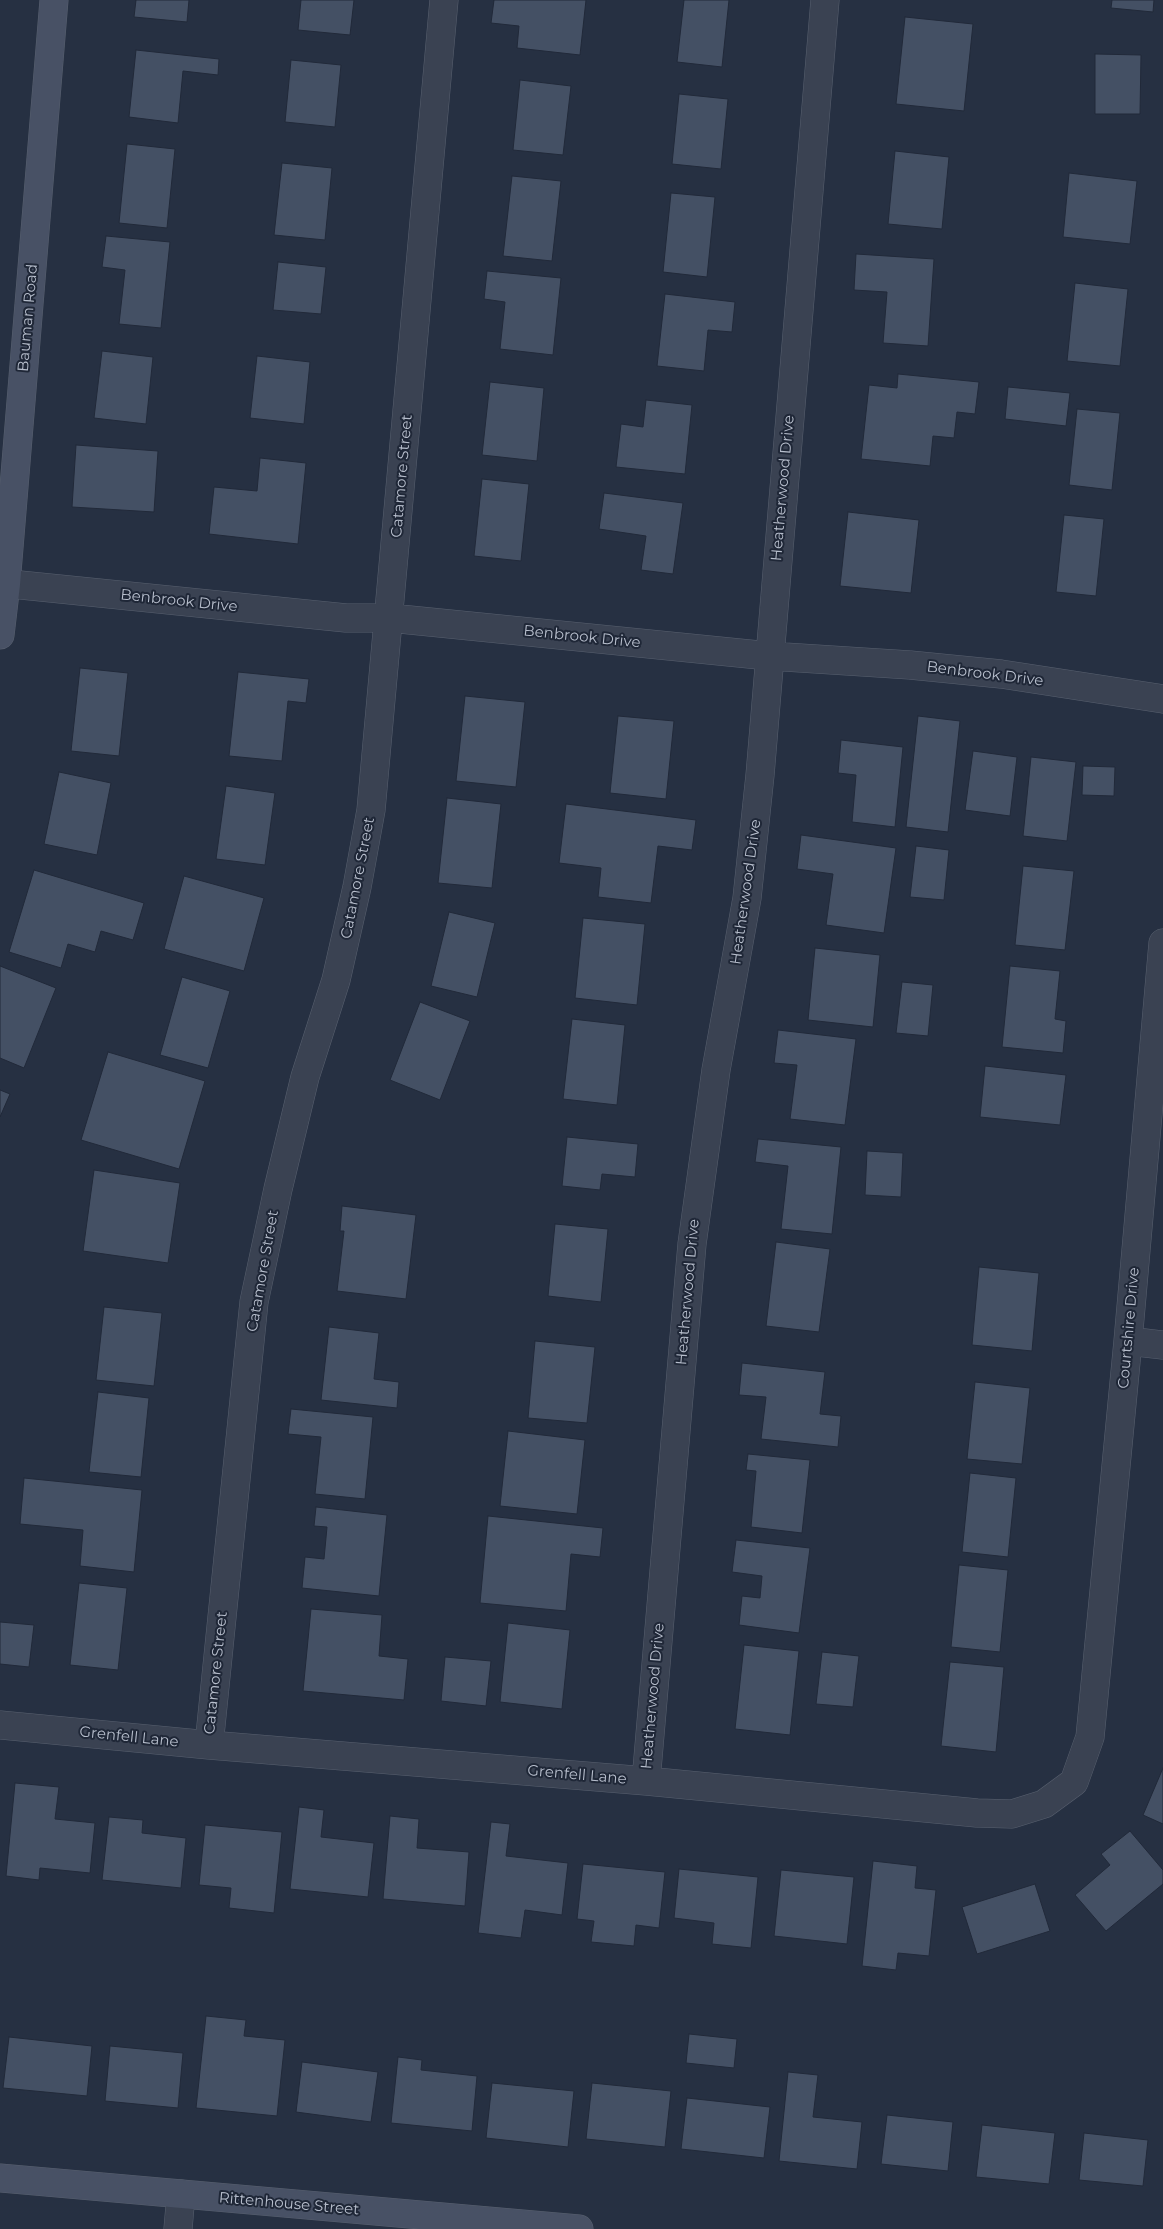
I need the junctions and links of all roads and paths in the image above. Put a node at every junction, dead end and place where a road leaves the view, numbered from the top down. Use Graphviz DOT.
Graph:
graph roads {
  1 [pos="54,0"];
  2 [pos="444,0"];
  3 [pos="825,0"];
  4 [pos="3,584"];
  5 [pos="390,618"];
  6 [pos="0,635"];
  7 [pos="769,656"];
  8 [pos="1163,699"];
  9 [pos="1163,943"];
  10 [pos="1128,1341"];
  11 [pos="1163,1345"];
  12 [pos="1093,1713"];
  13 [pos="0,1725"];
  14 [pos="209,1745"];
  15 [pos="646,1780"];
  16 [pos="0,2178"];
  17 [pos="182,2194"];
  18 [pos="178,2229"];
  19 [pos="579,2229"];
  1 -- 4 [label="street, Bauman Road"];
  2 -- 5 [label="street, Catamore Street"];
  3 -- 7 [label="street, Heatherwood Drive"];
  4 -- 5 [label="street, Benbrook Drive"];
  4 -- 6 [label="street, Bauman Road"];
  5 -- 7 [label="street, Benbrook Drive"];
  5 -- 14 [label="street, Catamore Street"];
  7 -- 8 [label="street, Benbrook Drive"];
  7 -- 15 [label="street, Heatherwood Drive"];
  9 -- 10 [label="street, Courtshire Drive"];
  10 -- 11 [label="street"];
  10 -- 12 [label="street, Courtshire Drive"];
  12 -- 15 [label="street, Grenfell Lane"];
  13 -- 14 [label="street, Grenfell Lane"];
  14 -- 15 [label="street, Grenfell Lane"];
  16 -- 17 [label="street, Rittenhouse Street"];
  17 -- 18 [label="street"];
  17 -- 19 [label="street, Rittenhouse Street"];
}
